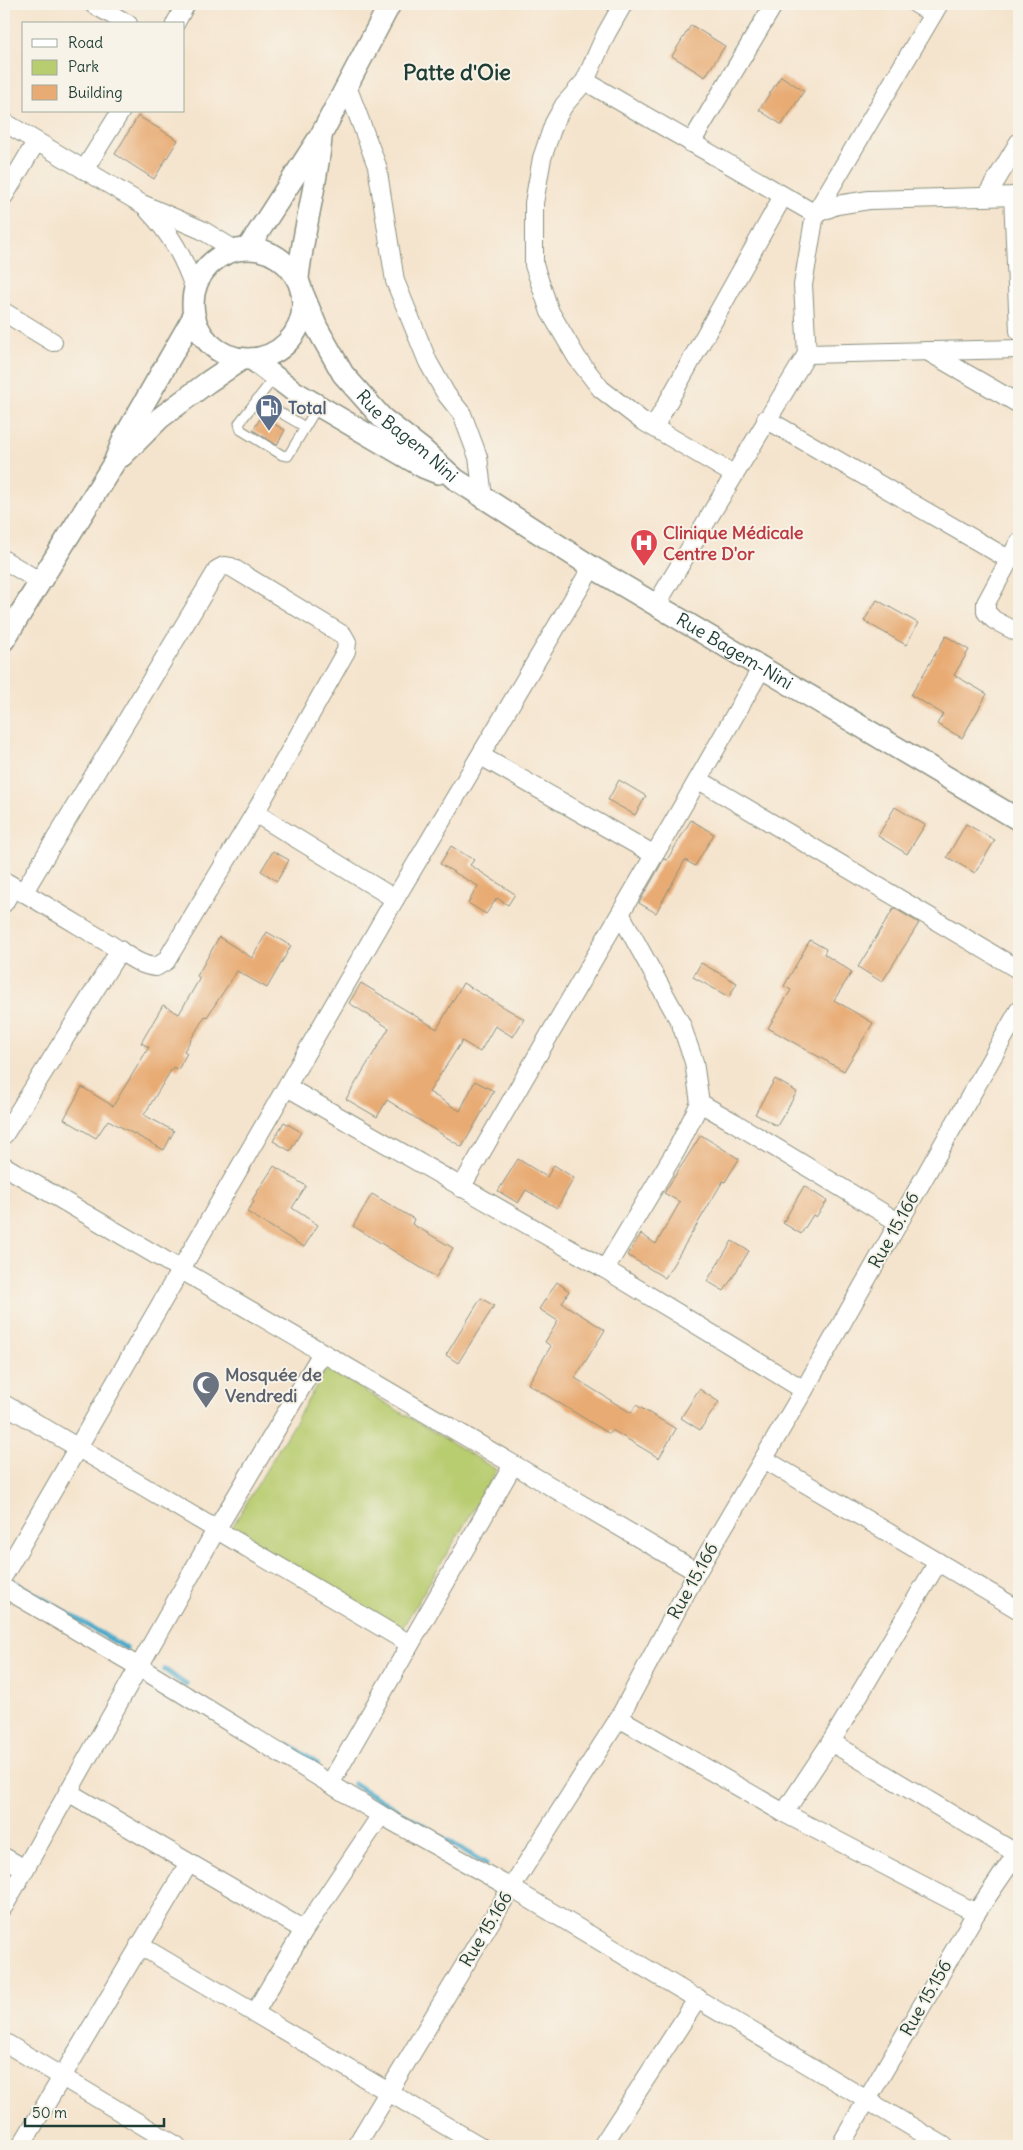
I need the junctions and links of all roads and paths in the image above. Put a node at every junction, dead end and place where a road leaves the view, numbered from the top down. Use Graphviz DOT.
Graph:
graph roads {
  1 [pos="93,4"];
  2 [pos="186,4"];
  3 [pos="390,4"];
  4 [pos="622,4"];
  5 [pos="774,4"];
  6 [pos="916,4"];
  7 [pos="936,9"];
  8 [pos="124,22"];
  9 [pos="176,22"];
  10 [pos="585,81"];
  11 [pos="347,86"];
  12 [pos="120,112"];
  13 [pos="4,122"];
  14 [pos="321,135"];
  15 [pos="36,142"];
  16 [pos="1019,142"];
  17 [pos="691,143"];
  18 [pos="84,170"];
  19 [pos="4,196"];
  20 [pos="784,196"];
  21 [pos="1016,196"];
  22 [pos="986,197"];
  23 [pos="142,204"];
  24 [pos="815,214"];
  25 [pos="242,249"];
  26 [pos="300,286"];
  27 [pos="195,290"];
  28 [pos="4,312"];
  29 [pos="194,316"];
  30 [pos="1019,331"];
  31 [pos="53,342"];
  32 [pos="1019,349"];
  33 [pos="926,351"];
  34 [pos="807,354"];
  35 [pos="248,360"];
  36 [pos="274,378"];
  37 [pos="257,399"];
  38 [pos="1019,404"];
  39 [pos="318,405"];
  40 [pos="766,419"];
  41 [pos="654,426"];
  42 [pos="305,427"];
  43 [pos="114,463"];
  44 [pos="733,474"];
  45 [pos="455,479"];
  46 [pos="483,497"];
  47 [pos="1019,542"];
  48 [pos="4,560"];
  49 [pos="1010,560"];
  50 [pos="592,567"];
  51 [pos="38,581"];
  52 [pos="656,605"];
  53 [pos="1019,633"];
  54 [pos="4,640"];
  55 [pos="762,667"];
  56 [pos="481,756"];
  57 [pos="699,780"];
  58 [pos="255,813"];
  59 [pos="1019,820"];
  60 [pos="653,854"];
  61 [pos="13,887"];
  62 [pos="395,899"];
  63 [pos="4,903"];
  64 [pos="620,916"];
  65 [pos="120,950"];
  66 [pos="1019,970"];
  67 [pos="1019,1010"];
  68 [pos="287,1087"];
  69 [pos="700,1103"];
  70 [pos="4,1135"];
  71 [pos="6,1171"];
  72 [pos="461,1188"];
  73 [pos="898,1222"];
  74 [pos="605,1269"];
  75 [pos="180,1270"];
  76 [pos="322,1353"];
  77 [pos="804,1390"];
  78 [pos="4,1404"];
  79 [pos="76,1447"];
  80 [pos="764,1459"];
  81 [pos="513,1465"];
  82 [pos="216,1530"];
  83 [pos="938,1562"];
  84 [pos="697,1572"];
  85 [pos="4,1575"];
  86 [pos="4,1588"];
  87 [pos="1019,1610"];
  88 [pos="410,1644"];
  89 [pos="139,1667"];
  90 [pos="619,1718"];
  91 [pos="831,1742"];
  92 [pos="330,1784"];
  93 [pos="68,1792"];
  94 [pos="784,1813"];
  95 [pos="381,1815"];
  96 [pos="1018,1854"];
  97 [pos="4,1857"];
  98 [pos="189,1863"];
  99 [pos="24,1869"];
  100 [pos="511,1888"];
  101 [pos="4,1906"];
  102 [pos="976,1913"];
  103 [pos="304,1930"];
  104 [pos="139,1945"];
  105 [pos="698,1998"];
  106 [pos="255,2012"];
  107 [pos="4,2042"];
  108 [pos="62,2077"];
  109 [pos="388,2092"];
  110 [pos="867,2101"];
  111 [pos="21,2146"];
  112 [pos="177,2146"];
  113 [pos="356,2146"];
  114 [pos="480,2146"];
  115 [pos="602,2146"];
  116 [pos="840,2146"];
  117 [pos="944,2146"];
  1 -- 8 [label="street"];
  2 -- 9 [label="street"];
  3 -- 11 [label="street"];
  4 -- 10 [label="street"];
  5 -- 17 [label="street"];
  6 -- 7 [label="street"];
  7 -- 24 [label="street"];
  10 -- 17 [label="street"];
  10 -- 41 [label="street"];
  11 -- 14 [label="street"];
  11 -- 46 [label="street"];
  12 -- 18 [label="street"];
  13 -- 15 [label="street"];
  14 -- 25 [label="street"];
  14 -- 26 [label="street"];
  15 -- 18 [label="street"];
  15 -- 19 [label="street"];
  16 -- 22 [label="street"];
  17 -- 20 [label="street"];
  18 -- 23 [label="street"];
  20 -- 24 [label="street"];
  20 -- 41 [label="street"];
  21 -- 22 [label="street"];
  21 -- 30 [label="street"];
  22 -- 24 [label="street"];
  23 -- 25 [label="street"];
  23 -- 27 [label="street"];
  24 -- 34 [label="street"];
  25 -- 26 [label="street"];
  25 -- 27 [label="street"];
  26 -- 35 [label="street"];
  26 -- 45 [label="street, Rue Bagem Nini"];
  27 -- 29 [label="street"];
  28 -- 31 [label="street"];
  29 -- 35 [label="street"];
  29 -- 43 [label="street"];
  32 -- 33 [label="street"];
  33 -- 34 [label="street"];
  33 -- 38 [label="street"];
  34 -- 40 [label="street"];
  35 -- 36 [label="street, Rue Bagem Nini"];
  35 -- 43 [label="street"];
  36 -- 37 [label="lane"];
  36 -- 39 [label="street, Rue Bagem Nini"];
  37 -- 42 [label="lane"];
  37 -- 42 [label="lane"];
  39 -- 42 [label="lane"];
  39 -- 45 [label="street, Rue Bagem Nini"];
  40 -- 44 [label="street"];
  40 -- 49 [label="street"];
  41 -- 44 [label="street"];
  43 -- 51 [label="street"];
  44 -- 52 [label="street"];
  45 -- 46 [label="street, Rue Bagem-Nini"];
  46 -- 50 [label="street, Rue Bagem-Nini"];
  47 -- 49 [label="street"];
  48 -- 51 [label="street"];
  49 -- 53 [label="street"];
  50 -- 52 [label="street, Rue Bagem-Nini"];
  50 -- 56 [label="street"];
  51 -- 54 [label="street"];
  52 -- 55 [label="street, Rue Bagem-Nini"];
  55 -- 57 [label="street"];
  55 -- 59 [label="street, Rue Bagem-Nini"];
  56 -- 60 [label="street"];
  56 -- 62 [label="street"];
  57 -- 60 [label="street"];
  57 -- 66 [label="street"];
  58 -- 61 [label="street"];
  58 -- 62 [label="street"];
  58 -- 65 [label="street"];
  60 -- 64 [label="street"];
  61 -- 63 [label="street"];
  61 -- 65 [label="street"];
  62 -- 68 [label="street"];
  64 -- 69 [label="street"];
  64 -- 72 [label="street"];
  65 -- 70 [label="street"];
  67 -- 73 [label="street, Rue 15.166"];
  68 -- 72 [label="street"];
  68 -- 75 [label="street"];
  69 -- 73 [label="street"];
  69 -- 74 [label="street"];
  71 -- 75 [label="street"];
  72 -- 74 [label="street"];
  73 -- 77 [label="street, Rue 15.166"];
  74 -- 77 [label="street"];
  75 -- 76 [label="street"];
  75 -- 79 [label="street"];
  76 -- 81 [label="street"];
  76 -- 82 [label="street"];
  77 -- 80 [label="street, Rue 15.166"];
  78 -- 79 [label="street"];
  79 -- 82 [label="street"];
  79 -- 85 [label="street"];
  80 -- 83 [label="street"];
  80 -- 84 [label="street, Rue 15.166"];
  81 -- 84 [label="street"];
  81 -- 88 [label="street"];
  82 -- 88 [label="street"];
  82 -- 89 [label="street"];
  83 -- 87 [label="street"];
  83 -- 91 [label="street"];
  84 -- 90 [label="street, Rue 15.166"];
  86 -- 89 [label="street"];
  88 -- 92 [label="street"];
  89 -- 92 [label="street"];
  89 -- 93 [label="street"];
  90 -- 94 [label="street"];
  90 -- 100 [label="street, Rue 15.166"];
  91 -- 94 [label="street"];
  91 -- 96 [label="street"];
  92 -- 95 [label="street"];
  93 -- 98 [label="street"];
  93 -- 99 [label="street"];
  94 -- 102 [label="street"];
  95 -- 100 [label="street"];
  95 -- 103 [label="street"];
  96 -- 102 [label="street, Rue 15.156"];
  97 -- 99 [label="street"];
  98 -- 103 [label="street"];
  98 -- 104 [label="street"];
  99 -- 101 [label="street"];
  100 -- 105 [label="street"];
  100 -- 109 [label="street, Rue 15.166"];
  102 -- 110 [label="street, Rue 15.156"];
  103 -- 106 [label="street"];
  104 -- 106 [label="street"];
  104 -- 108 [label="street"];
  105 -- 110 [label="street"];
  105 -- 115 [label="street"];
  106 -- 109 [label="street"];
  107 -- 108 [label="street"];
  108 -- 111 [label="street"];
  108 -- 112 [label="street"];
  109 -- 113 [label="street, Rue 15.166"];
  109 -- 114 [label="street"];
  110 -- 116 [label="street, Rue 15.156"];
  110 -- 117 [label="street"];
}
